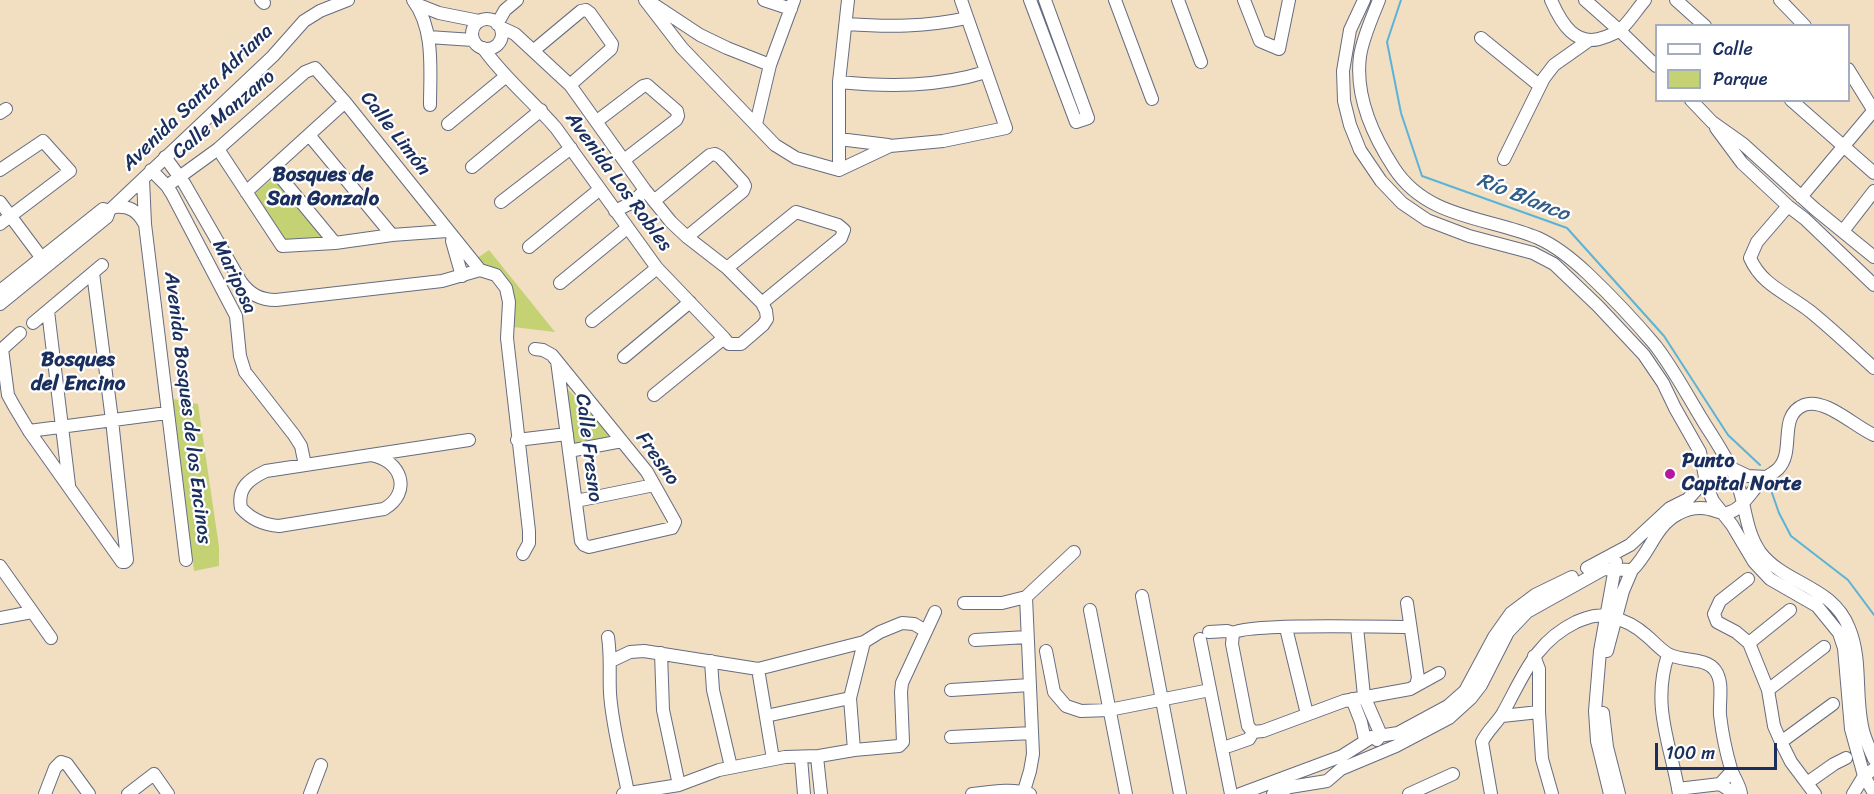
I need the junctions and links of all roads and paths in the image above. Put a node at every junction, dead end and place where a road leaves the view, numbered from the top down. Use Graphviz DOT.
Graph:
graph roads {
  1 [pos="348,0"];
  2 [pos="517,0"];
  3 [pos="646,0"];
  4 [pos="764,0"];
  5 [pos="848,0"];
  6 [pos="961,0"];
  7 [pos="1115,0"];
  8 [pos="1178,0"];
  9 [pos="1289,0"];
  10 [pos="1364,0"];
  11 [pos="1379,0"];
  12 [pos="1551,0"];
  13 [pos="1585,0"];
  14 [pos="1645,0"];
  15 [pos="1676,0"];
  16 [pos="1247,1"];
  17 [pos="415,2"];
  18 [pos="1046,2"];
  19 [pos="1780,2"];
  20 [pos="792,4"];
  21 [pos="1031,4"];
  22 [pos="505,5"];
  23 [pos="967,18"];
  24 [pos="479,21"];
  25 [pos="847,24"];
  26 [pos="1703,24"];
  27 [pos="1803,24"];
  28 [pos="499,26"];
  29 [pos="1620,30"];
  30 [pos="428,37"];
  31 [pos="1481,38"];
  32 [pos="1588,41"];
  33 [pos="478,44"];
  34 [pos="1346,50"];
  35 [pos="534,51"];
  36 [pos="1360,54"];
  37 [pos="1201,62"];
  38 [pos="770,65"];
  39 [pos="1655,65"];
  40 [pos="305,72"];
  41 [pos="986,72"];
  42 [pos="1850,72"];
  43 [pos="505,77"];
  44 [pos="839,82"];
  45 [pos="570,85"];
  46 [pos="1540,86"];
  47 [pos="1152,99"];
  48 [pos="345,102"];
  49 [pos="1693,102"];
  50 [pos="1793,102"];
  51 [pos="430,105"];
  52 [pos="541,110"];
  53 [pos="1874,110"];
  54 [pos="597,122"];
  55 [pos="1712,122"];
  56 [pos="448,124"];
  57 [pos="756,124"];
  58 [pos="309,135"];
  59 [pos="839,139"];
  60 [pos="890,146"];
  61 [pos="1842,146"];
  62 [pos="571,148"];
  63 [pos="221,153"];
  64 [pos="165,157"];
  65 [pos="1503,159"];
  66 [pos="624,160"];
  67 [pos="472,167"];
  68 [pos="273,168"];
  69 [pos="0,170"];
  70 [pos="839,170"];
  71 [pos="1772,170"];
  72 [pos="1874,173"];
  73 [pos="147,175"];
  74 [pos="182,181"];
  75 [pos="1762,182"];
  76 [pos="600,189"];
  77 [pos="169,190"];
  78 [pos="645,190"];
  79 [pos="1874,191"];
  80 [pos="246,192"];
  81 [pos="1801,196"];
  82 [pos="654,201"];
  83 [pos="0,202"];
  84 [pos="501,202"];
  85 [pos="1788,206"];
  86 [pos="112,209"];
  87 [pos="1815,209"];
  88 [pos="615,211"];
  89 [pos="1805,219"];
  90 [pos="5,220"];
  91 [pos="1474,220"];
  92 [pos="145,224"];
  93 [pos="627,228"];
  94 [pos="1843,231"];
  95 [pos="448,232"];
  96 [pos="392,235"];
  97 [pos="1469,236"];
  98 [pos="687,237"];
  99 [pos="335,243"];
  100 [pos="529,247"];
  101 [pos="1871,254"];
  102 [pos="41,257"];
  103 [pos="1856,267"];
  104 [pos="657,268"];
  105 [pos="727,268"];
  106 [pos="480,270"];
  107 [pos="1585,271"];
  108 [pos="462,276"];
  109 [pos="560,283"];
  110 [pos="1575,283"];
  111 [pos="1874,285"];
  112 [pos="0,291"];
  113 [pos="690,302"];
  114 [pos="762,303"];
  115 [pos="0,304"];
  116 [pos="48,311"];
  117 [pos="592,321"];
  118 [pos="33,323"];
  119 [pos="20,333"];
  120 [pos="724,338"];
  121 [pos="535,349"];
  122 [pos="1,350"];
  123 [pos="624,357"];
  124 [pos="557,361"];
  125 [pos="1874,368"];
  126 [pos="0,384"];
  127 [pos="8,395"];
  128 [pos="654,395"];
  129 [pos="167,413"];
  130 [pos="112,420"];
  131 [pos="62,427"];
  132 [pos="566,430"];
  133 [pos="29,431"];
  134 [pos="1874,435"];
  135 [pos="517,436"];
  136 [pos="469,440"];
  137 [pos="622,441"];
  138 [pos="569,451"];
  139 [pos="371,455"];
  140 [pos="305,465"];
  141 [pos="1731,468"];
  142 [pos="1766,477"];
  143 [pos="1707,479"];
  144 [pos="654,485"];
  145 [pos="69,486"];
  146 [pos="576,501"];
  147 [pos="1743,503"];
  148 [pos="1723,513"];
  149 [pos="581,541"];
  150 [pos="1630,545"];
  151 [pos="1074,552"];
  152 [pos="1617,553"];
  153 [pos="523,554"];
  154 [pos="1641,559"];
  155 [pos="186,560"];
  156 [pos="0,566"];
  157 [pos="1616,568"];
  158 [pos="1632,570"];
  159 [pos="1596,572"];
  160 [pos="1748,579"];
  161 [pos="1611,585"];
  162 [pos="1623,591"];
  163 [pos="1142,596"];
  164 [pos="1026,597"];
  165 [pos="964,603"];
  166 [pos="1407,603"];
  167 [pos="1090,610"];
  168 [pos="1790,610"];
  169 [pos="32,612"];
  170 [pos="935,612"];
  171 [pos="0,618"];
  172 [pos="1610,621"];
  173 [pos="1357,627"];
  174 [pos="1410,627"];
  175 [pos="1286,628"];
  176 [pos="926,631"];
  177 [pos="1233,633"];
  178 [pos="608,637"];
  179 [pos="1027,637"];
  180 [pos="51,638"];
  181 [pos="975,640"];
  182 [pos="864,642"];
  183 [pos="1749,643"];
  184 [pos="1824,647"];
  185 [pos="1046,651"];
  186 [pos="660,653"];
  187 [pos="1668,654"];
  188 [pos="1534,656"];
  189 [pos="611,661"];
  190 [pos="711,661"];
  191 [pos="758,669"];
  192 [pos="1439,673"];
  193 [pos="1030,685"];
  194 [pos="1416,685"];
  195 [pos="951,690"];
  196 [pos="1210,690"];
  197 [pos="1768,690"];
  198 [pos="1358,697"];
  199 [pos="850,698"];
  200 [pos="1162,699"];
  201 [pos="1833,704"];
  202 [pos="1110,710"];
  203 [pos="1539,712"];
  204 [pos="1307,714"];
  205 [pos="766,716"];
  206 [pos="1502,716"];
  207 [pos="1367,720"];
  208 [pos="1253,732"];
  209 [pos="1032,733"];
  210 [pos="1381,735"];
  211 [pos="951,737"];
  212 [pos="1365,740"];
  213 [pos="1781,742"];
  214 [pos="1229,746"];
  215 [pos="854,750"];
  216 [pos="817,757"];
  217 [pos="801,758"];
  218 [pos="773,759"];
  219 [pos="1846,759"];
  220 [pos="1874,759"];
  221 [pos="1357,761"];
  222 [pos="321,765"];
  223 [pos="1320,765"];
  224 [pos="731,767"];
  225 [pos="1732,771"];
  226 [pos="1869,773"];
  227 [pos="1452,774"];
  228 [pos="1720,783"];
  229 [pos="1807,783"];
  230 [pos="679,784"];
  231 [pos="1320,786"];
  232 [pos="1428,791"];
  233 [pos="1679,792"];
  234 [pos="1005,793"];
  235 [pos="1026,793"];
  236 [pos="1874,793"];
  237 [pos="45,794"];
  238 [pos="89,794"];
  239 [pos="128,794"];
  240 [pos="168,794"];
  241 [pos="310,794"];
  242 [pos="622,794"];
  243 [pos="628,794"];
  244 [pos="804,794"];
  245 [pos="821,794"];
  246 [pos="972,794"];
  247 [pos="1126,794"];
  248 [pos="1179,794"];
  249 [pos="1231,794"];
  250 [pos="1240,794"];
  251 [pos="1273,794"];
  252 [pos="1331,794"];
  253 [pos="1409,794"];
  254 [pos="1491,794"];
  255 [pos="1552,794"];
  256 [pos="1610,794"];
  257 [pos="1619,794"];
  258 [pos="1736,794"];
  259 [pos="1741,794"];
  260 [pos="1815,794"];
  261 [pos="1853,794"];
  1 -- 64 [label="street, Avenida Santa Adriana"];
  2 -- 22 [label="street"];
  3 -- 38 [label="street"];
  3 -- 57 [label="street"];
  4 -- 20 [label="street"];
  5 -- 25 [label="street"];
  6 -- 23 [label="street"];
  7 -- 47 [label="street"];
  8 -- 37 [label="street"];
  9 -- 16 [label="street"];
  10 -- 34 [label="street"];
  11 -- 36 [label="street"];
  12 -- 32 [label="street"];
  13 -- 29 [label="street"];
  14 -- 29 [label="street"];
  15 -- 26 [label="street"];
  17 -- 24 [label="street"];
  17 -- 30 [label="street"];
  18 -- 21 [label="street"];
  18 -- 21 [label="street"];
  19 -- 27 [label="street"];
  20 -- 38 [label="street"];
  22 -- 28 [label="street"];
  23 -- 25 [label="street"];
  23 -- 41 [label="street"];
  24 -- 28 [label="street"];
  24 -- 33 [label="street"];
  25 -- 44 [label="street"];
  28 -- 33 [label="street"];
  28 -- 35 [label="street, Avenida Los Robles"];
  29 -- 32 [label="street"];
  29 -- 39 [label="street"];
  30 -- 33 [label="street"];
  30 -- 51 [label="street"];
  31 -- 46 [label="street"];
  32 -- 46 [label="street"];
  33 -- 43 [label="street, Avenida Los Robles"];
  34 -- 36 [label="street"];
  34 -- 97 [label="street"];
  35 -- 45 [label="street, Avenida Los Robles"];
  35 -- 45 [label="street"];
  36 -- 91 [label="street"];
  38 -- 57 [label="street"];
  40 -- 48 [label="street, Calle Limón"];
  40 -- 63 [label="street, Calle Manzano"];
  41 -- 44 [label="street"];
  41 -- 60 [label="street"];
  42 -- 53 [label="street"];
  43 -- 52 [label="street, Avenida Los Robles"];
  43 -- 56 [label="street"];
  44 -- 59 [label="street"];
  45 -- 54 [label="street, Avenida Los Robles"];
  46 -- 65 [label="street"];
  48 -- 58 [label="street"];
  48 -- 95 [label="street, Calle Limón"];
  49 -- 55 [label="street"];
  50 -- 61 [label="street"];
  52 -- 62 [label="street, Avenida Los Robles"];
  52 -- 67 [label="street"];
  53 -- 61 [label="street"];
  54 -- 66 [label="street, Avenida Los Robles"];
  54 -- 66 [label="street"];
  55 -- 71 [label="street"];
  55 -- 75 [label="street"];
  57 -- 70 [label="street"];
  58 -- 68 [label="street"];
  58 -- 96 [label="street"];
  59 -- 60 [label="street"];
  59 -- 70 [label="street"];
  60 -- 70 [label="street"];
  61 -- 72 [label="street"];
  61 -- 81 [label="street"];
  62 -- 76 [label="street, Avenida Los Robles"];
  62 -- 84 [label="street"];
  63 -- 74 [label="street, Calle Manzano"];
  63 -- 80 [label="street"];
  64 -- 73 [label="street, Avenida Santa Adriana"];
  64 -- 74 [label="street"];
  66 -- 78 [label="street, Avenida Los Robles"];
  68 -- 80 [label="street"];
  68 -- 99 [label="street"];
  69 -- 90 [label="street"];
  71 -- 75 [label="street"];
  71 -- 81 [label="street"];
  73 -- 77 [label="street, Mariposa"];
  73 -- 86 [label="street, Avenida Santa Adriana"];
  73 -- 92 [label="street, Avenida Bosques de los Encinos"];
  74 -- 77 [label="street, Calle Manzano"];
  74 -- 108 [label="street"];
  75 -- 85 [label="street"];
  76 -- 88 [label="street, Avenida Los Robles"];
  76 -- 100 [label="street"];
  77 -- 140 [label="street, Mariposa"];
  78 -- 82 [label="street, Avenida Los Robles"];
  78 -- 88 [label="street"];
  79 -- 94 [label="street"];
  80 -- 99 [label="street"];
  81 -- 87 [label="street"];
  82 -- 98 [label="street, Avenida Los Robles"];
  82 -- 98 [label="street"];
  83 -- 90 [label="street"];
  85 -- 89 [label="street"];
  85 -- 125 [label="street"];
  86 -- 92 [label="street"];
  86 -- 102 [label="street, Avenida Santa Adriana"];
  86 -- 115 [label="street, Avenida Santa Adriana"];
  87 -- 89 [label="street"];
  87 -- 94 [label="street"];
  88 -- 93 [label="street, Avenida Los Robles"];
  89 -- 103 [label="street"];
  90 -- 102 [label="street"];
  91 -- 97 [label="street"];
  91 -- 107 [label="street"];
  92 -- 129 [label="street, Avenida Bosques de los Encinos"];
  93 -- 104 [label="street, Avenida Los Robles"];
  93 -- 109 [label="street"];
  94 -- 101 [label="street"];
  95 -- 96 [label="street"];
  95 -- 106 [label="street, Calle Limón"];
  95 -- 108 [label="street, Calle Limón"];
  96 -- 99 [label="street"];
  97 -- 110 [label="street"];
  98 -- 105 [label="street, Avenida Los Robles"];
  101 -- 103 [label="street"];
  102 -- 112 [label="street, Avenida Santa Adriana"];
  103 -- 111 [label="street"];
  104 -- 113 [label="street, Avenida Los Robles"];
  104 -- 117 [label="street"];
  105 -- 114 [label="street, Avenida Los Robles"];
  105 -- 114 [label="street"];
  106 -- 108 [label="street"];
  106 -- 135 [label="street, Calle Limón"];
  107 -- 110 [label="street"];
  107 -- 141 [label="street"];
  110 -- 143 [label="street"];
  113 -- 120 [label="street, Avenida Los Robles"];
  113 -- 123 [label="street"];
  114 -- 120 [label="street"];
  116 -- 118 [label="street"];
  116 -- 130 [label="street"];
  116 -- 131 [label="street"];
  119 -- 122 [label="street"];
  120 -- 128 [label="street"];
  121 -- 124 [label="street, Fresno"];
  122 -- 127 [label="street"];
  124 -- 132 [label="street, Calle Fresno"];
  124 -- 137 [label="street, Fresno"];
  126 -- 127 [label="street"];
  127 -- 133 [label="street"];
  129 -- 130 [label="street"];
  129 -- 155 [label="street, Avenida Bosques de los Encinos"];
  130 -- 131 [label="street"];
  130 -- 145 [label="street"];
  131 -- 133 [label="street"];
  131 -- 145 [label="street"];
  132 -- 135 [label="street"];
  132 -- 138 [label="street, Calle Fresno"];
  133 -- 145 [label="street"];
  134 -- 142 [label="street"];
  135 -- 153 [label="street, Calle Limón"];
  136 -- 139 [label="street"];
  137 -- 138 [label="street"];
  137 -- 144 [label="street, Fresno"];
  138 -- 146 [label="street, Calle Fresno"];
  139 -- 140 [label="street"];
  139 -- 140 [label="street"];
  141 -- 142 [label="street"];
  141 -- 143 [label="street"];
  141 -- 147 [label="street"];
  142 -- 147 [label="street"];
  143 -- 148 [label="street"];
  143 -- 150 [label="street"];
  144 -- 146 [label="street"];
  144 -- 149 [label="street, Fresno"];
  146 -- 149 [label="street, Calle Fresno"];
  147 -- 148 [label="street"];
  147 -- 220 [label="street"];
  148 -- 154 [label="street"];
  148 -- 226 [label="street"];
  150 -- 152 [label="street"];
  150 -- 154 [label="street"];
  151 -- 164 [label="street"];
  152 -- 157 [label="street"];
  152 -- 210 [label="street"];
  154 -- 158 [label="street"];
  156 -- 169 [label="street"];
  157 -- 158 [label="street"];
  157 -- 159 [label="street"];
  157 -- 161 [label="street"];
  158 -- 162 [label="street"];
  159 -- 161 [label="street"];
  159 -- 221 [label="street"];
  160 -- 183 [label="street"];
  161 -- 162 [label="street"];
  161 -- 172 [label="street"];
  162 -- 172 [label="street"];
  163 -- 200 [label="street"];
  164 -- 165 [label="street"];
  164 -- 179 [label="street"];
  166 -- 174 [label="street"];
  167 -- 202 [label="street"];
  168 -- 183 [label="street"];
  169 -- 171 [label="street"];
  169 -- 180 [label="street"];
  170 -- 176 [label="street"];
  172 -- 187 [label="street"];
  172 -- 188 [label="street"];
  172 -- 256 [label="street"];
  172 -- 257 [label="street"];
  173 -- 174 [label="street"];
  173 -- 175 [label="street"];
  173 -- 198 [label="street"];
  174 -- 194 [label="street"];
  175 -- 177 [label="street"];
  175 -- 204 [label="street"];
  176 -- 182 [label="street"];
  176 -- 215 [label="street"];
  177 -- 196 [label="street"];
  177 -- 208 [label="street"];
  178 -- 189 [label="street"];
  179 -- 181 [label="street"];
  179 -- 193 [label="street"];
  182 -- 191 [label="street"];
  182 -- 199 [label="street"];
  183 -- 197 [label="street"];
  184 -- 197 [label="street"];
  185 -- 202 [label="street"];
  186 -- 189 [label="street"];
  186 -- 190 [label="street"];
  186 -- 230 [label="street"];
  187 -- 225 [label="street"];
  187 -- 233 [label="street"];
  188 -- 203 [label="street"];
  188 -- 206 [label="street"];
  189 -- 243 [label="street"];
  190 -- 191 [label="street"];
  190 -- 224 [label="street"];
  191 -- 205 [label="street"];
  192 -- 194 [label="street"];
  193 -- 195 [label="street"];
  193 -- 209 [label="street"];
  194 -- 198 [label="street"];
  196 -- 200 [label="street"];
  196 -- 249 [label="street"];
  197 -- 213 [label="street"];
  198 -- 204 [label="street"];
  198 -- 207 [label="street"];
  199 -- 205 [label="street"];
  199 -- 215 [label="street"];
  200 -- 202 [label="street"];
  200 -- 248 [label="street"];
  201 -- 213 [label="street"];
  202 -- 247 [label="street"];
  203 -- 206 [label="street"];
  203 -- 255 [label="street"];
  204 -- 208 [label="street"];
  205 -- 218 [label="street"];
  206 -- 254 [label="street"];
  207 -- 210 [label="street"];
  207 -- 212 [label="street"];
  208 -- 214 [label="street"];
  209 -- 211 [label="street"];
  209 -- 235 [label="street"];
  210 -- 212 [label="street"];
  210 -- 221 [label="street"];
  212 -- 223 [label="street"];
  213 -- 229 [label="street"];
  215 -- 216 [label="street"];
  216 -- 217 [label="street"];
  216 -- 245 [label="street"];
  217 -- 218 [label="street"];
  217 -- 244 [label="street"];
  218 -- 224 [label="street"];
  219 -- 229 [label="street"];
  221 -- 231 [label="street"];
  222 -- 241 [label="street"];
  223 -- 231 [label="street"];
  223 -- 250 [label="street"];
  224 -- 230 [label="street"];
  225 -- 228 [label="street"];
  225 -- 259 [label="street"];
  226 -- 236 [label="street"];
  226 -- 261 [label="street"];
  227 -- 232 [label="street"];
  228 -- 233 [label="street"];
  228 -- 258 [label="street"];
  229 -- 260 [label="street"];
  230 -- 243 [label="street"];
  231 -- 251 [label="street"];
  231 -- 252 [label="street"];
  232 -- 253 [label="street"];
  234 -- 235 [label="street"];
  234 -- 246 [label="street"];
  237 -- 238 [label="street"];
  239 -- 240 [label="street"];
  242 -- 243 [label="street"];
}
